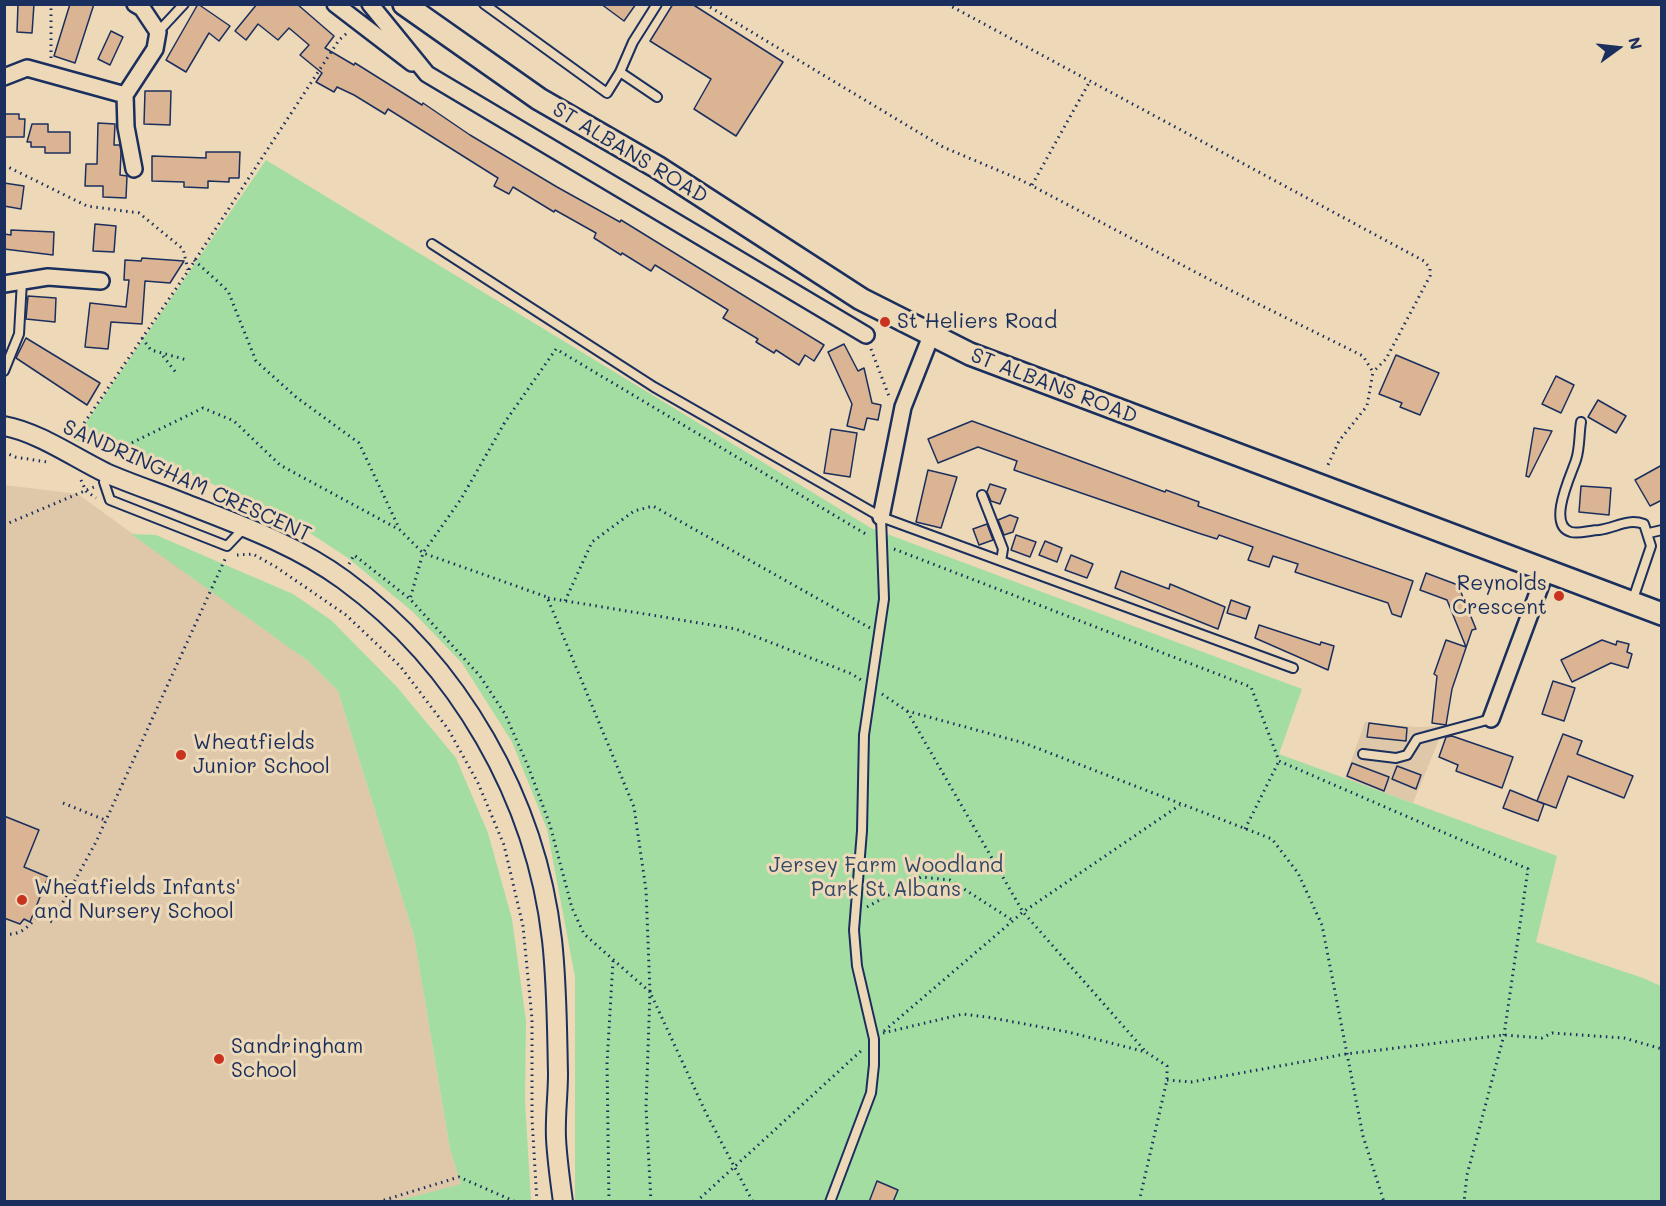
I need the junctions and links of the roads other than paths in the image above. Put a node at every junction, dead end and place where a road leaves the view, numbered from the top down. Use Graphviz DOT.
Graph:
graph roads {
  1 [pos="135,4"];
  2 [pos="184,4"];
  3 [pos="335,4"];
  4 [pos="370,4"];
  5 [pos="404,4"];
  6 [pos="484,4"];
  7 [pos="657,4"];
  8 [pos="158,32"];
  9 [pos="621,72"];
  10 [pos="427,74"];
  11 [pos="4,77"];
  12 [pos="125,95"];
  13 [pos="657,97"];
  14 [pos="134,169"];
  15 [pos="432,244"];
  16 [pos="22,279"];
  17 [pos="101,281"];
  18 [pos="4,284"];
  19 [pos="866,334"];
  20 [pos="931,336"];
  21 [pos="4,371"];
  22 [pos="1581,422"];
  23 [pos="4,426"];
  24 [pos="982,495"];
  25 [pos="881,518"];
  26 [pos="1662,530"];
  27 [pos="1649,533"];
  28 [pos="1001,561"];
  29 [pos="1546,571"];
  30 [pos="1632,602"];
  31 [pos="1662,614"];
  32 [pos="1293,668"];
  33 [pos="1491,718"];
  34 [pos="1363,754"];
  35 [pos="562,1202"];
  36 [pos="830,1202"];
  1 -- 8 [label="street"];
  2 -- 8 [label="lane"];
  3 -- 10 [label="street"];
  4 -- 10 [label="street"];
  5 -- 20 [label="main road, ST ALBANS ROAD"];
  6 -- 9 [label="lane"];
  7 -- 9 [label="lane"];
  8 -- 12 [label="street"];
  9 -- 13 [label="lane"];
  10 -- 19 [label="street"];
  11 -- 12 [label="street"];
  12 -- 14 [label="street"];
  15 -- 25 [label="lane"];
  16 -- 17 [label="street"];
  16 -- 18 [label="street"];
  16 -- 21 [label="lane"];
  20 -- 25 [label="street"];
  20 -- 29 [label="main road, ST ALBANS ROAD"];
  22 -- 27 [label="lane"];
  23 -- 35 [label="street, SANDRINGHAM CRESCENT"];
  24 -- 28 [label="lane"];
  25 -- 28 [label="lane"];
  25 -- 36 [label="lane"];
  26 -- 27 [label="lane"];
  27 -- 30 [label="lane"];
  28 -- 32 [label="lane"];
  29 -- 30 [label="main road, ST ALBANS ROAD"];
  29 -- 33 [label="street"];
  30 -- 31 [label="main road, ST ALBANS ROAD"];
  33 -- 34 [label="lane"];
}
